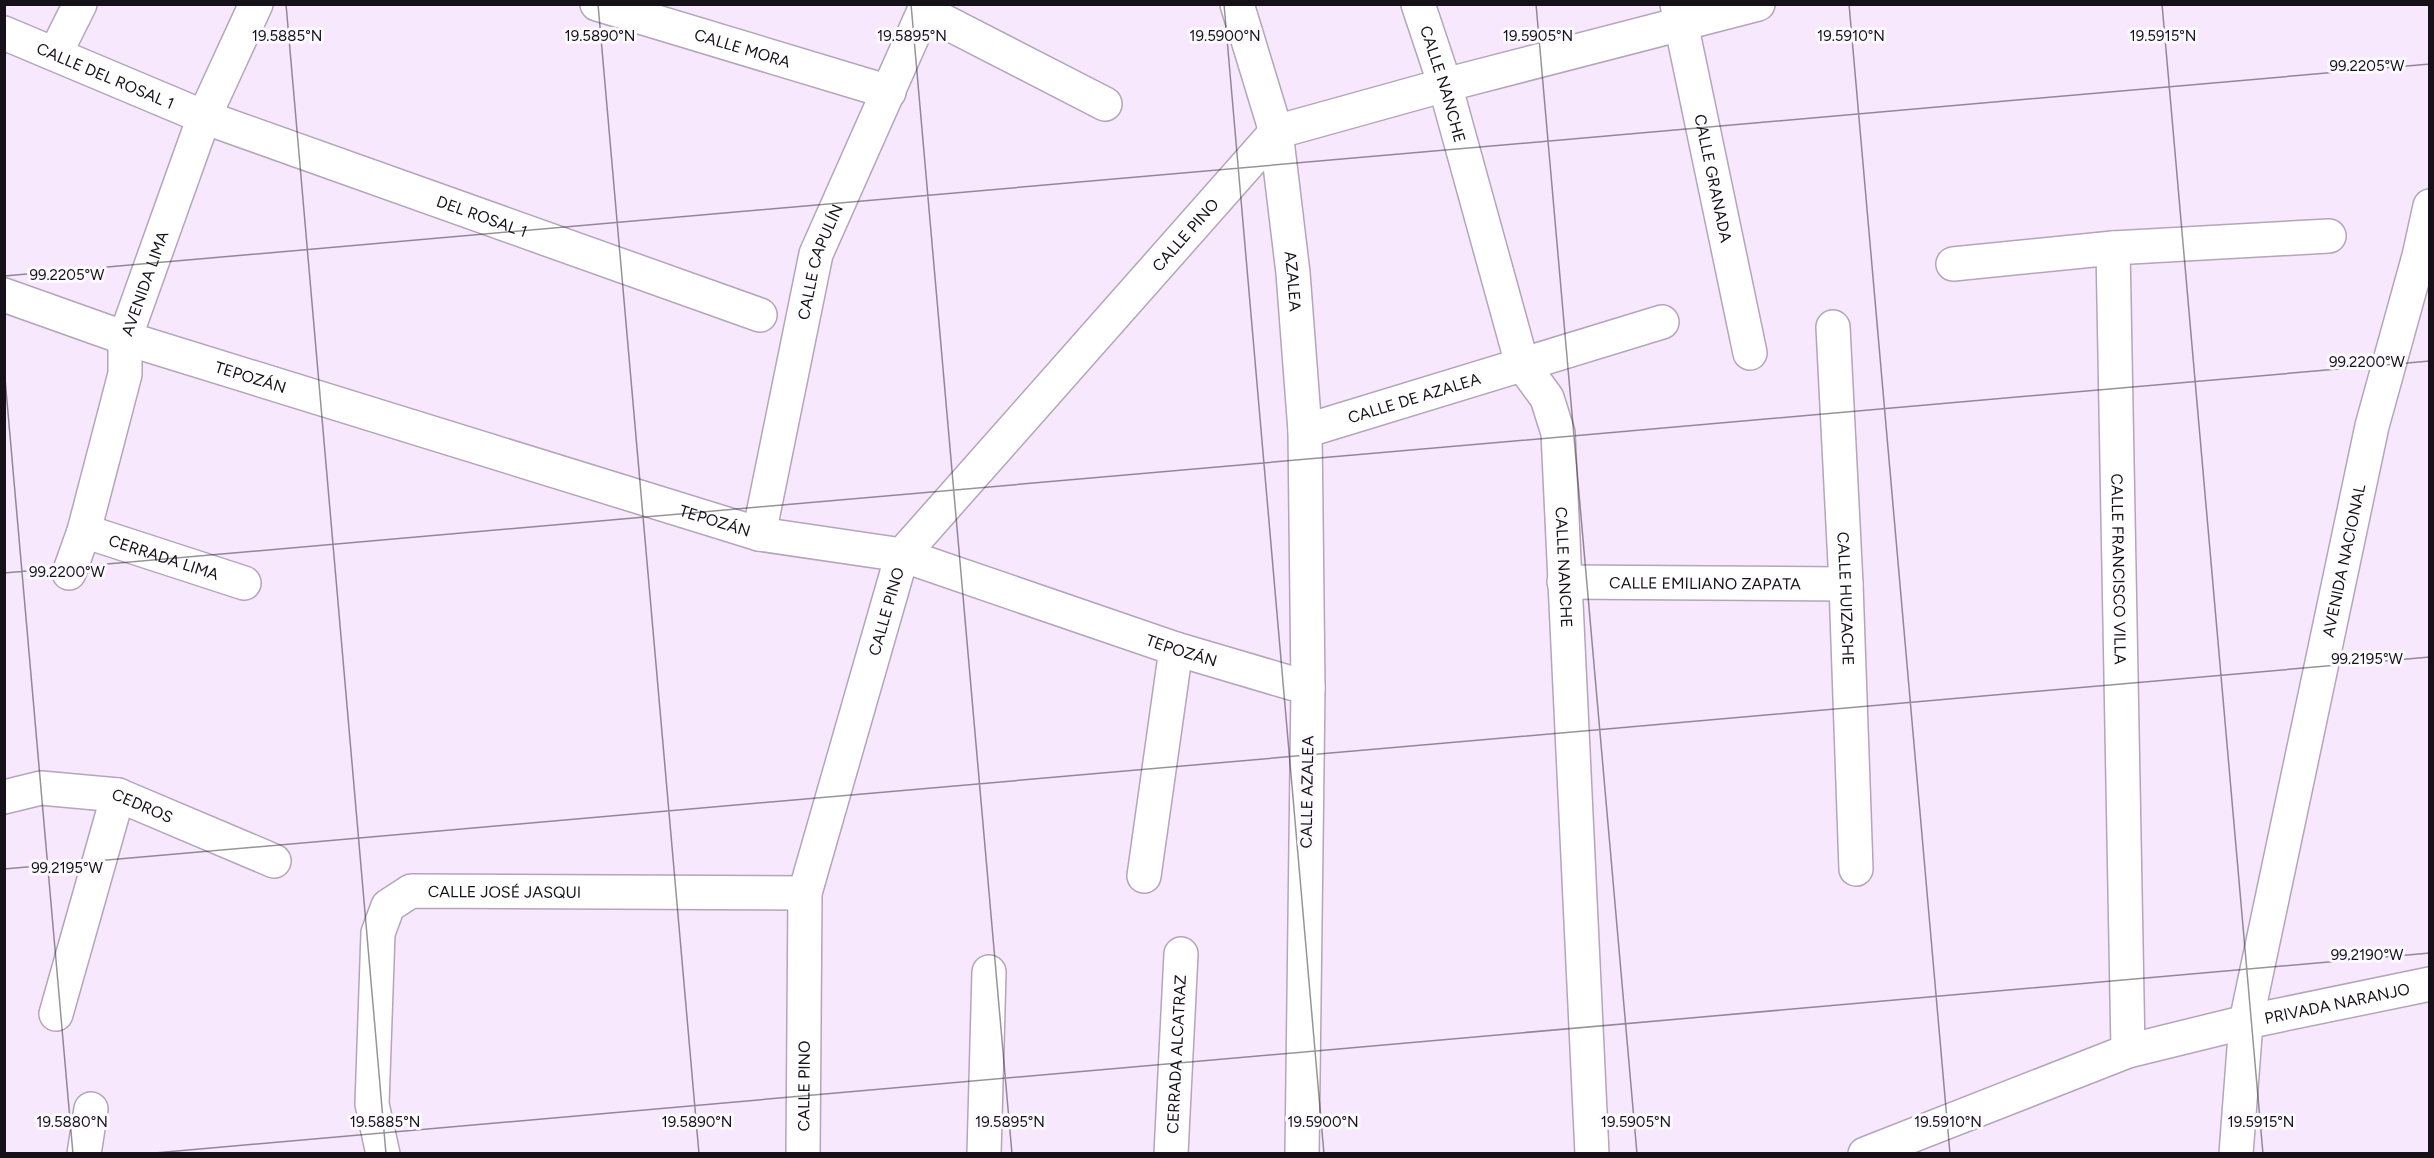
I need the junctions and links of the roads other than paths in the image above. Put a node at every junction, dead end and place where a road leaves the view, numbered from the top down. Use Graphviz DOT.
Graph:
graph roads {
  1 [pos="80,4"];
  2 [pos="256,4"];
  3 [pos="597,4"];
  4 [pos="1237,4"];
  5 [pos="1418,4"];
  6 [pos="1758,4"];
  7 [pos="926,8"];
  8 [pos="1679,15"];
  9 [pos="4,33"];
  10 [pos="55,54"];
  11 [pos="1445,85"];
  12 [pos="889,92"];
  13 [pos="1105,104"];
  14 [pos="204,117"];
  15 [pos="1276,132"];
  16 [pos="2430,206"];
  17 [pos="2329,236"];
  18 [pos="2113,248"];
  19 [pos="2424,258"];
  20 [pos="1953,264"];
  21 [pos="4,295"];
  22 [pos="760,315"];
  23 [pos="1662,322"];
  24 [pos="1833,327"];
  25 [pos="125,338"];
  26 [pos="1750,352"];
  27 [pos="1522,364"];
  28 [pos="1305,430"];
  29 [pos="84,531"];
  30 [pos="759,534"];
  31 [pos="902,555"];
  32 [pos="69,573"];
  33 [pos="1564,582"];
  34 [pos="244,583"];
  35 [pos="1846,584"];
  36 [pos="1176,649"];
  37 [pos="1308,688"];
  38 [pos="118,795"];
  39 [pos="4,797"];
  40 [pos="273,861"];
  41 [pos="1856,869"];
  42 [pos="1144,876"];
  43 [pos="805,893"];
  44 [pos="1181,954"];
  45 [pos="989,972"];
  46 [pos="2430,984"];
  47 [pos="56,1014"];
  48 [pos="2246,1022"];
  49 [pos="2128,1051"];
  50 [pos="91,1110"];
  51 [pos="84,1154"];
  52 [pos="383,1154"];
  53 [pos="803,1154"];
  54 [pos="984,1154"];
  55 [pos="1171,1154"];
  56 [pos="1302,1154"];
  57 [pos="1592,1154"];
  58 [pos="1866,1154"];
  59 [pos="2236,1154"];
  1 -- 10 [label="street"];
  2 -- 14 [label="street, AVENIDA LIMA"];
  3 -- 12 [label="street, CALLE MORA"];
  4 -- 15 [label="street, AZALEA"];
  5 -- 11 [label="street, CALLE NANCHE"];
  6 -- 8 [label="street"];
  7 -- 12 [label="street, CALLE CAPULÍN"];
  7 -- 13 [label="street"];
  8 -- 11 [label="street"];
  8 -- 26 [label="street, CALLE GRANADA"];
  9 -- 10 [label="street, CALLE DEL ROSAL 1"];
  10 -- 14 [label="street, CALLE DEL ROSAL 1"];
  11 -- 15 [label="street"];
  11 -- 27 [label="street, CALLE NANCHE"];
  12 -- 30 [label="street, CALLE CAPULÍN"];
  14 -- 22 [label="street, DEL ROSAL 1"];
  14 -- 25 [label="street, AVENIDA LIMA"];
  15 -- 28 [label="street, AZALEA"];
  15 -- 31 [label="street, CALLE PINO"];
  16 -- 19 [label="street, AVENIDA NACIONAL"];
  17 -- 18 [label="street"];
  18 -- 20 [label="street"];
  18 -- 49 [label="street, CALLE FRANCISCO VILLA"];
  19 -- 48 [label="street, AVENIDA NACIONAL"];
  21 -- 25 [label="street, TEPOZÁN"];
  23 -- 27 [label="street, CALLE DE AZALEA"];
  24 -- 35 [label="street, CALLE HUIZACHE"];
  25 -- 29 [label="street, AVENIDA LIMA"];
  25 -- 30 [label="street, TEPOZÁN"];
  27 -- 28 [label="street, CALLE DE AZALEA"];
  27 -- 33 [label="street, CALLE NANCHE"];
  28 -- 37 [label="street, CALLE AZALEA"];
  29 -- 32 [label="street, AVENIDA LIMA"];
  29 -- 34 [label="street, CERRADA LIMA"];
  30 -- 31 [label="street, TEPOZÁN"];
  31 -- 36 [label="street, TEPOZÁN"];
  31 -- 43 [label="street, CALLE PINO"];
  33 -- 35 [label="street, CALLE EMILIANO ZAPATA"];
  33 -- 57 [label="street, CALLE NANCHE"];
  35 -- 41 [label="street, CALLE HUIZACHE"];
  36 -- 37 [label="street, TEPOZÁN"];
  36 -- 42 [label="street"];
  37 -- 56 [label="street, CALLE AZALEA"];
  38 -- 39 [label="street, CEDROS"];
  38 -- 40 [label="street, CEDROS"];
  38 -- 47 [label="street"];
  43 -- 52 [label="street, CALLE JOSÉ JASQUI"];
  43 -- 53 [label="street, CALLE PINO"];
  44 -- 55 [label="street, CERRADA ALCATRAZ"];
  45 -- 54 [label="street"];
  46 -- 48 [label="street, PRIVADA NARANJO"];
  48 -- 49 [label="street, PRIVADA NARANJO"];
  48 -- 59 [label="street, AVENIDA NACIONAL"];
  49 -- 58 [label="street, PRIVADA NARANJO"];
  50 -- 51 [label="street"];
}
